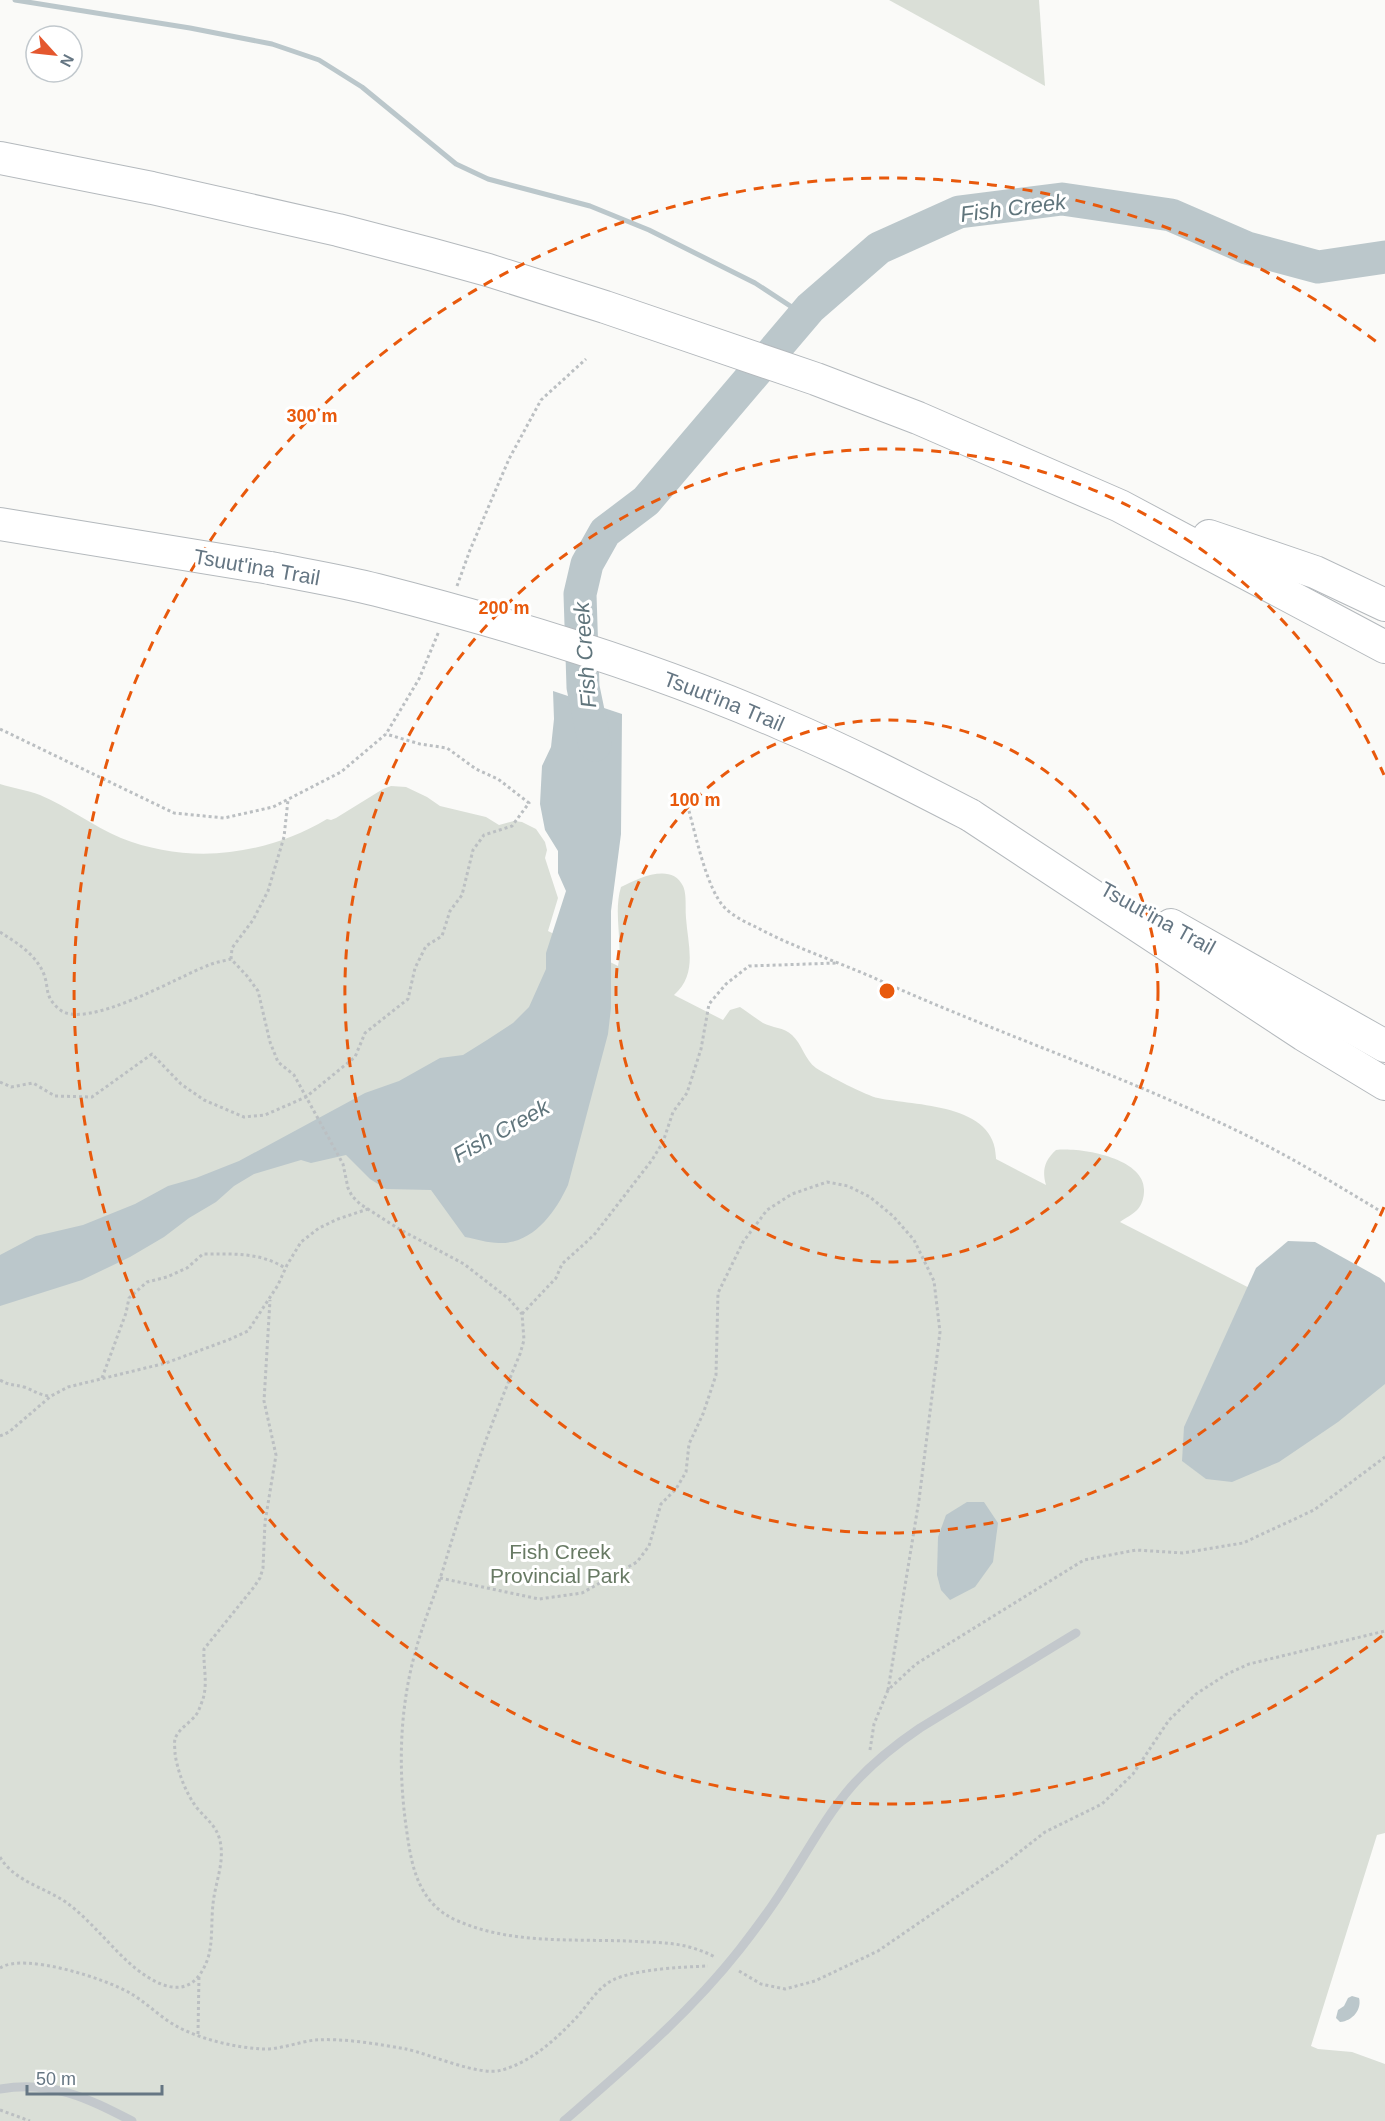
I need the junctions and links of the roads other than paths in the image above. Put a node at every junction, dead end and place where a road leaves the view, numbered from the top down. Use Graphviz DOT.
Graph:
graph roads {
  1 [pos="0,158"];
  2 [pos="1120,506"];
  3 [pos="0,524"];
  4 [pos="1385,605"];
  5 [pos="1385,647"];
  6 [pos="970,815"];
  7 [pos="1385,1046"];
  8 [pos="1385,1084"];
  9 [pos="1076,1633"];
  10 [pos="0,2089"];
  11 [pos="132,2121"];
  12 [pos="564,2121"];
  1 -- 2 [label="highway"];
  2 -- 4 [label="highway"];
  2 -- 5 [label="highway"];
  3 -- 6 [label="highway, Tsuut'ina Trail, bridge"];
  6 -- 7 [label="highway, Tsuut'ina Trail"];
  6 -- 8 [label="highway"];
  9 -- 12 [label="lane"];
  10 -- 11 [label="lane"];
}
